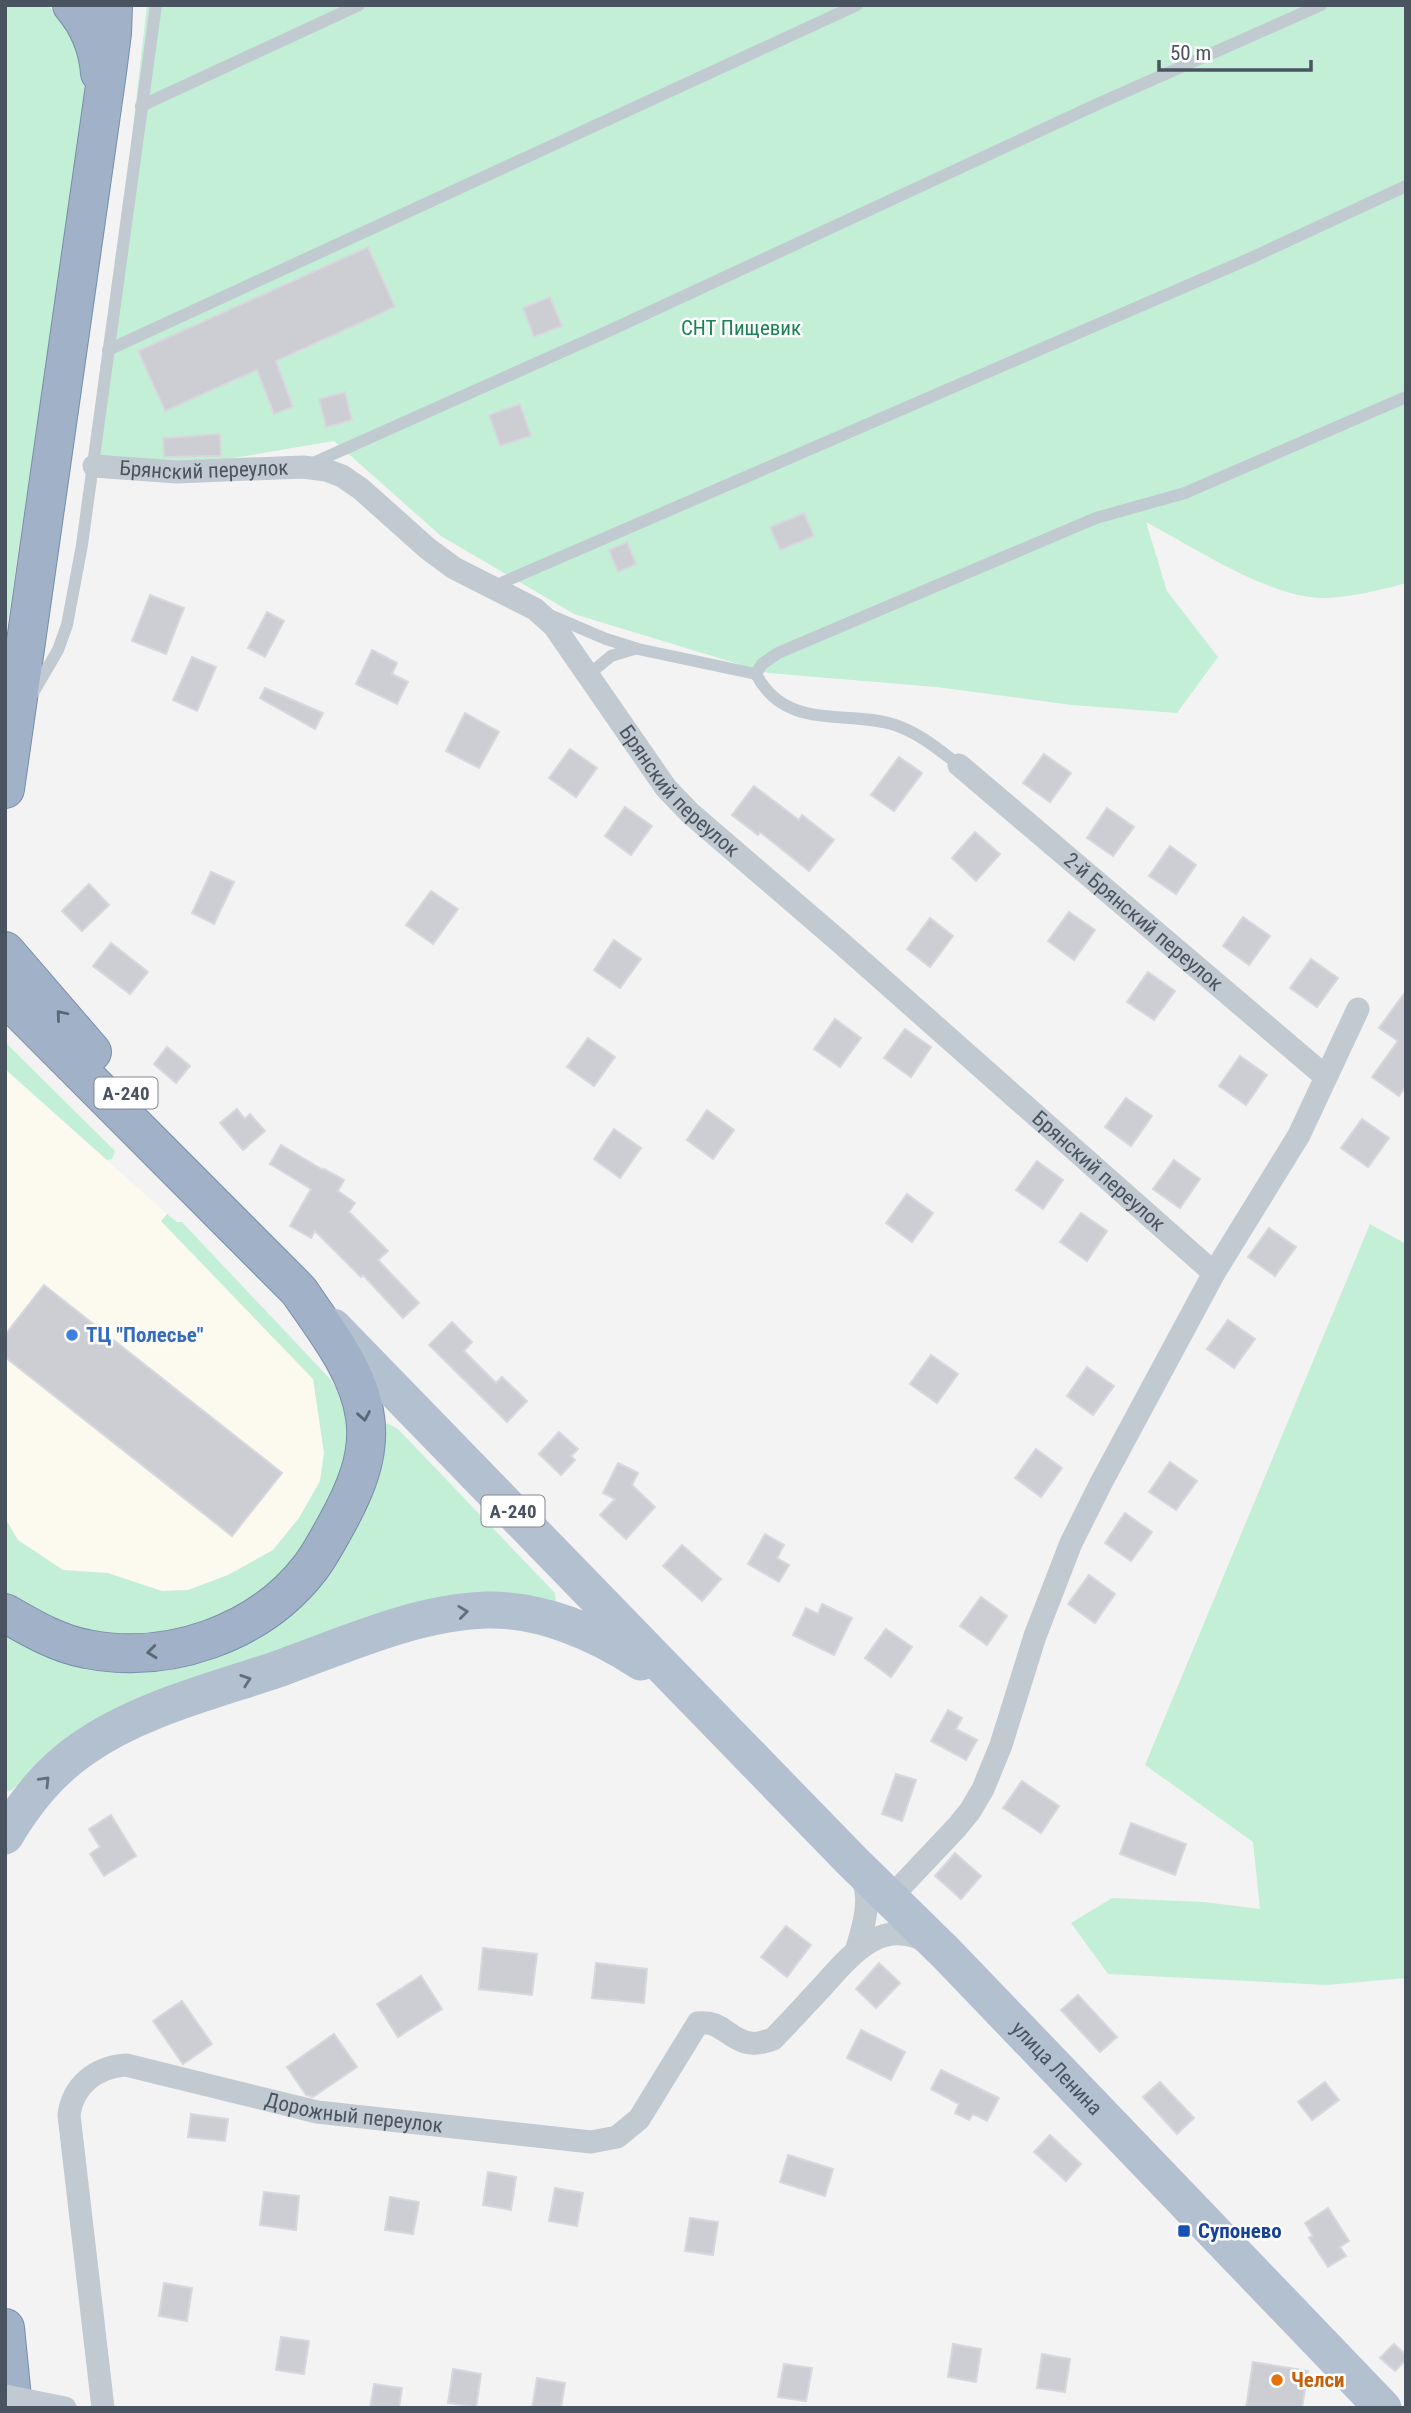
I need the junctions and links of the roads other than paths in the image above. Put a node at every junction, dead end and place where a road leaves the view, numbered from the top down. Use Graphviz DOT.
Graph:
graph roads {
  1 [pos="72,5"];
  2 [pos="113,5"];
  3 [pos="156,5"];
  4 [pos="359,5"];
  5 [pos="857,5"];
  6 [pos="1321,5"];
  7 [pos="141,106"];
  8 [pos="100,117"];
  9 [pos="1406,186"];
  10 [pos="108,350"];
  11 [pos="1406,397"];
  12 [pos="94,466"];
  13 [pos="303,467"];
  14 [pos="492,587"];
  15 [pos="535,609"];
  16 [pos="638,649"];
  17 [pos="756,674"];
  18 [pos="587,676"];
  19 [pos="10,713"];
  20 [pos="959,765"];
  21 [pos="5,789"];
  22 [pos="5,925"];
  23 [pos="5,951"];
  24 [pos="18,988"];
  25 [pos="1358,1009"];
  26 [pos="5,1011"];
  27 [pos="62,1054"];
  28 [pos="1326,1077"];
  29 [pos="246,1236"];
  30 [pos="1214,1273"];
  31 [pos="299,1291"];
  32 [pos="5,1613"];
  33 [pos="727,1731"];
  34 [pos="5,1836"];
  35 [pos="852,1861"];
  36 [pos="890,1898"];
  37 [pos="857,1948"];
  38 [pos="946,1953"];
  39 [pos="5,2329"];
  40 [pos="5,2396"];
  41 [pos="1380,2407"];
  42 [pos="13,2408"];
  43 [pos="65,2408"];
  44 [pos="103,2408"];
  1 -- 8 [label="highway"];
  2 -- 8 [label="highway"];
  3 -- 7 [label="lane"];
  4 -- 7 [label="lane"];
  5 -- 10 [label="lane"];
  6 -- 13 [label="lane"];
  7 -- 10 [label="lane"];
  8 -- 19 [label="highway"];
  9 -- 14 [label="lane"];
  10 -- 12 [label="lane"];
  11 -- 17 [label="lane"];
  12 -- 13 [label="street, Брянский переулок"];
  12 -- 19 [label="lane"];
  13 -- 14 [label="street, Брянский переулок"];
  14 -- 15 [label="street, Брянский переулок"];
  15 -- 16 [label="lane"];
  15 -- 18 [label="street, Брянский переулок"];
  16 -- 17 [label="lane"];
  16 -- 18 [label="lane"];
  17 -- 20 [label="lane"];
  18 -- 30 [label="street, Брянский переулок"];
  19 -- 21 [label="highway"];
  20 -- 28 [label="street, 2-й Брянский переулок"];
  22 -- 24 [label="highway"];
  23 -- 24 [label="highway, А-240"];
  24 -- 27 [label="highway, А-240"];
  29 -- 24 [label="highway, А-240, one-way"];
  25 -- 28 [label="street"];
  26 -- 27 [label="highway"];
  27 -- 29 [label="highway, А-240"];
  28 -- 30 [label="street"];
  29 -- 31 [label="highway, А-240"];
  30 -- 36 [label="street"];
  31 -- 32 [label="highway, one-way"];
  31 -- 33 [label="main road, А-240"];
  34 -- 33 [label="main road, one-way"];
  33 -- 35 [label="main road, улица Ленина / А-240"];
  35 -- 36 [label="main road, улица Ленина / А-240"];
  35 -- 37 [label="street"];
  36 -- 38 [label="main road, улица Ленина / А-240"];
  37 -- 38 [label="street"];
  37 -- 44 [label="street, Дорожный переулок"];
  38 -- 41 [label="main road, улица Ленина / А-240"];
  39 -- 42 [label="highway"];
  40 -- 43 [label="street, bridge"];
}
